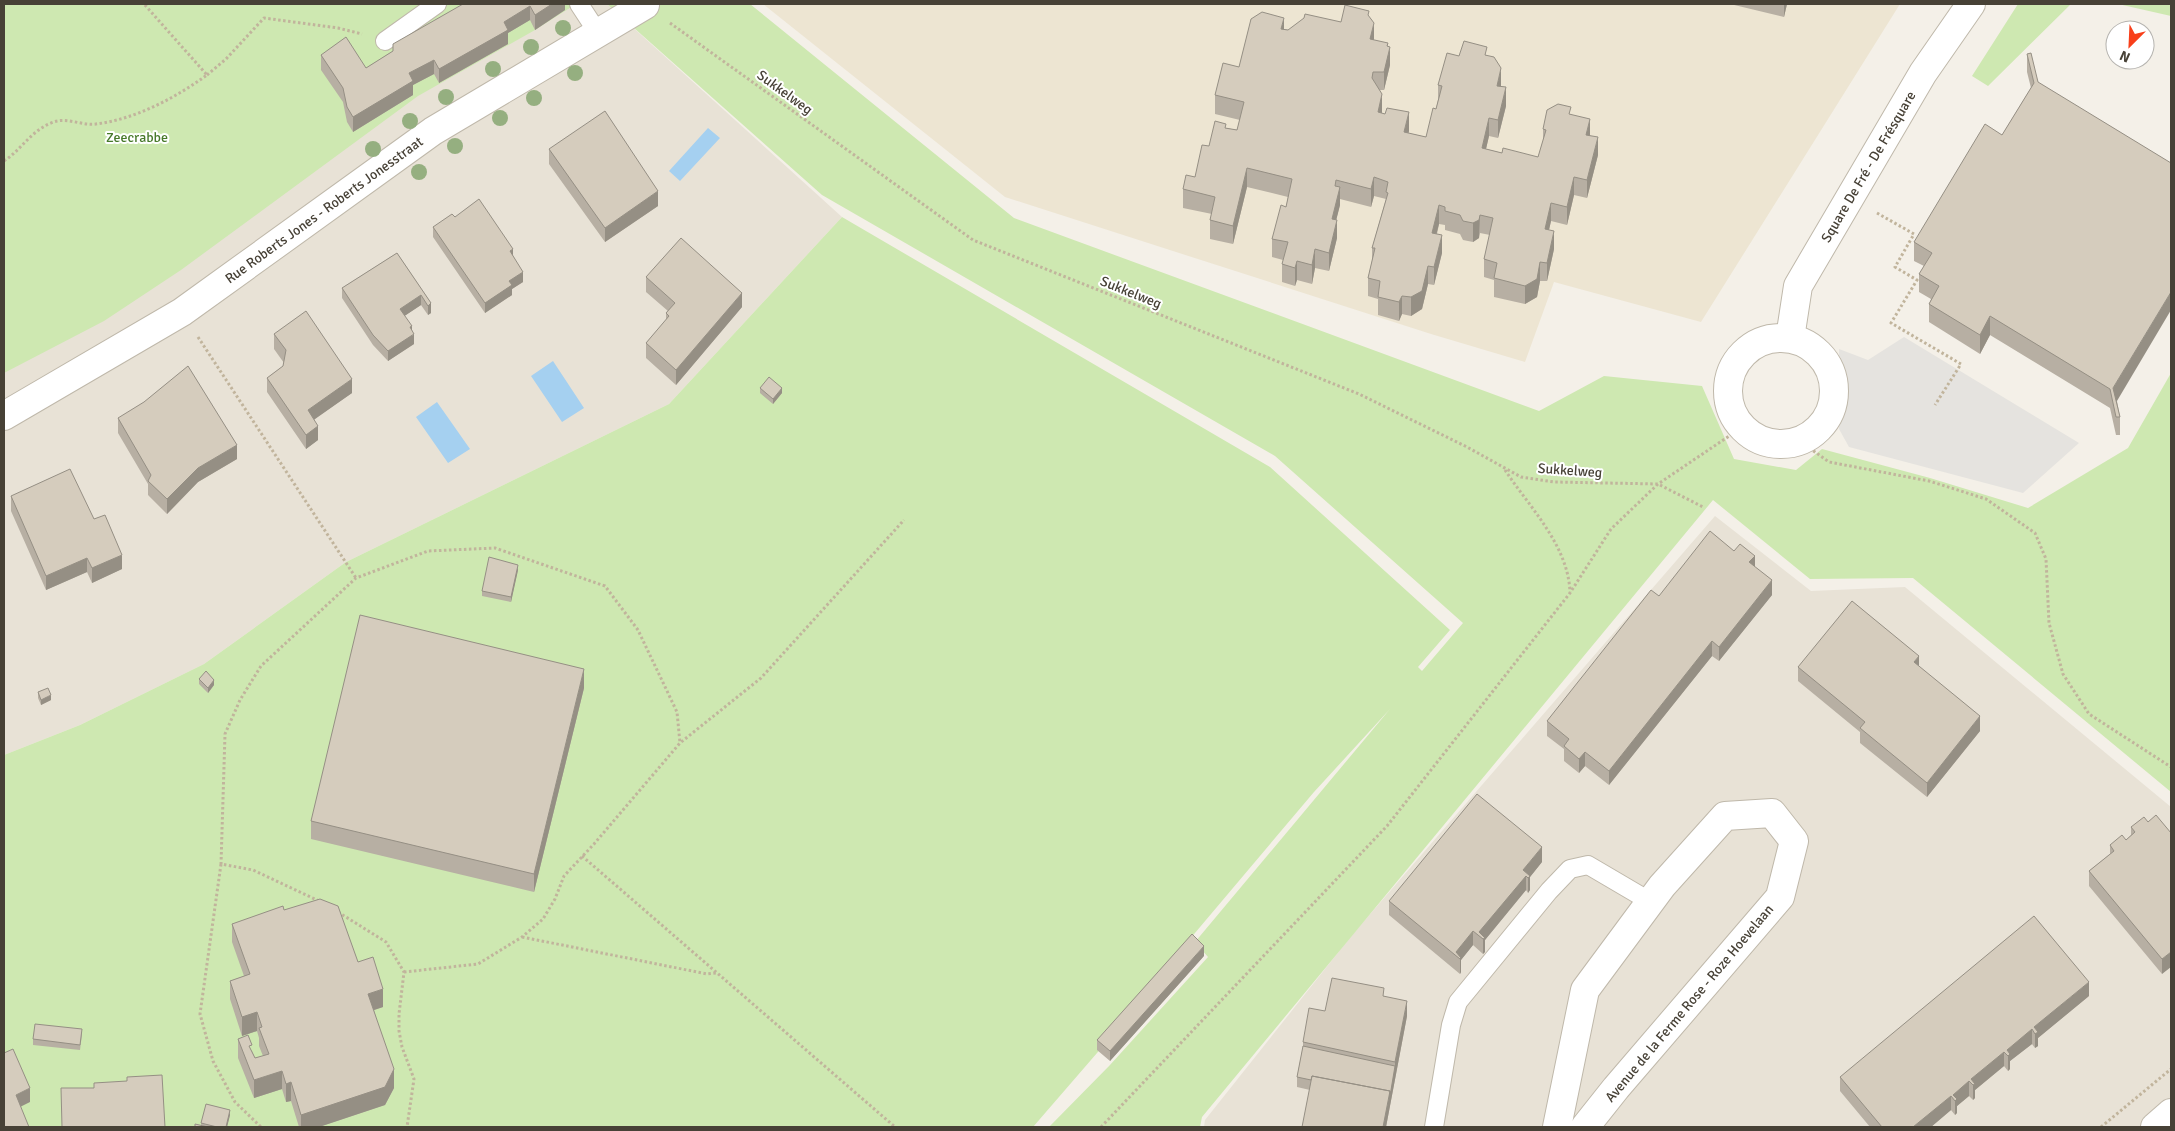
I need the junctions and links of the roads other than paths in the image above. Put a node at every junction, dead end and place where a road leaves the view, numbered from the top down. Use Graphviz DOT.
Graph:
graph roads {
  1 [pos="437,4"];
  2 [pos="579,4"];
  3 [pos="1971,4"];
  4 [pos="645,5"];
  5 [pos="598,33"];
  6 [pos="385,40"];
  7 [pos="1790,338"];
  8 [pos="4,416"];
  9 [pos="1651,902"];
  10 [pos="2171,1113"];
  11 [pos="1434,1127"];
  12 [pos="1557,1127"];
  13 [pos="1586,1127"];
  14 [pos="2155,1127"];
  1 -- 6 [label="lane"];
  2 -- 5 [label="lane"];
  3 -- 7 [label="street, Square De Fré - De Frésquare"];
  4 -- 5 [label="street, Rue Roberts Jones - Roberts Jonesstraat"];
  5 -- 8 [label="street, Rue Roberts Jones - Roberts Jonesstraat"];
  7 -- 7 [label="street"];
  9 -- 11 [label="lane"];
  9 -- 12 [label="street, Avenue de la Ferme Rose - Roze Hoevelaan"];
  9 -- 13 [label="street, Avenue de la Ferme Rose - Roze Hoevelaan"];
  10 -- 14 [label="street"];
}
